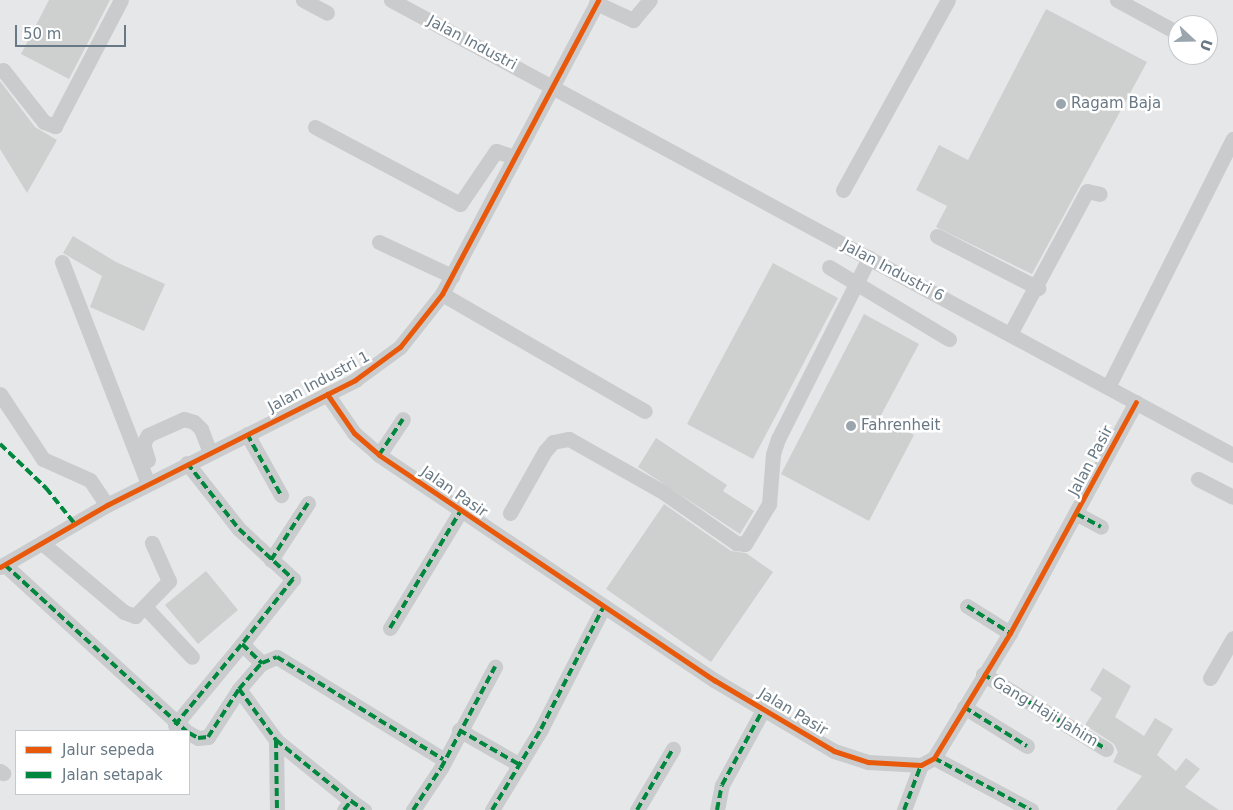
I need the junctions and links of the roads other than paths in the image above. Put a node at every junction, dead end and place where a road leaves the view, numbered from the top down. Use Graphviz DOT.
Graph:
graph roads {
  1 [pos="121,0"];
  2 [pos="303,0"];
  3 [pos="391,0"];
  4 [pos="650,0"];
  5 [pos="948,0"];
  6 [pos="1118,0"];
  7 [pos="597,2"];
  8 [pos="327,14"];
  9 [pos="1168,28"];
  10 [pos="3,70"];
  11 [pos="552,87"];
  12 [pos="315,127"];
  13 [pos="1233,139"];
  14 [pos="514,158"];
  15 [pos="843,190"];
  16 [pos="1100,194"];
  17 [pos="937,236"];
  18 [pos="379,242"];
  19 [pos="869,258"];
  20 [pos="62,262"];
  21 [pos="829,267"];
  22 [pos="452,276"];
  23 [pos="856,284"];
  24 [pos="1038,288"];
  25 [pos="442,294"];
  26 [pos="1010,334"];
  27 [pos="949,339"];
  28 [pos="1108,387"];
  29 [pos="0,394"];
  30 [pos="327,394"];
  31 [pos="1136,402"];
  32 [pos="645,412"];
  33 [pos="402,419"];
  34 [pos="247,434"];
  35 [pos="210,452"];
  36 [pos="379,455"];
  37 [pos="1233,455"];
  38 [pos="187,463"];
  39 [pos="1198,479"];
  40 [pos="152,482"];
  41 [pos="1232,494"];
  42 [pos="281,495"];
  43 [pos="308,503"];
  44 [pos="107,505"];
  45 [pos="460,512"];
  46 [pos="510,513"];
  47 [pos="1077,514"];
  48 [pos="1101,527"];
  49 [pos="42,543"];
  50 [pos="152,543"];
  51 [pos="271,560"];
  52 [pos="2,566"];
  53 [pos="604,606"];
  54 [pos="967,606"];
  55 [pos="146,608"];
  56 [pos="390,628"];
  57 [pos="1010,633"];
  58 [pos="1233,638"];
  59 [pos="242,644"];
  60 [pos="192,657"];
  61 [pos="262,663"];
  62 [pos="495,667"];
  63 [pos="983,674"];
  64 [pos="1210,678"];
  65 [pos="239,689"];
  66 [pos="964,706"];
  67 [pos="764,708"];
  68 [pos="183,730"];
  69 [pos="460,730"];
  70 [pos="190,734"];
  71 [pos="276,740"];
  72 [pos="1027,746"];
  73 [pos="673,749"];
  74 [pos="1106,750"];
  75 [pos="443,759"];
  76 [pos="927,762"];
  77 [pos="520,765"];
  78 [pos="348,806"];
  79 [pos="277,810"];
  80 [pos="364,810"];
  81 [pos="413,810"];
  82 [pos="492,810"];
  83 [pos="637,810"];
  84 [pos="717,810"];
  85 [pos="904,810"];
  86 [pos="1031,810"];
  1 -- 10 [label="street"];
  2 -- 8 [label="street"];
  3 -- 11 [label="street, Jalan Industri"];
  4 -- 7 [label="street"];
  5 -- 15 [label="street"];
  6 -- 9 [label="street"];
  7 -- 11 [label="street, Jalan Industri 1"];
  11 -- 14 [label="street, Jalan Industri 1"];
  11 -- 19 [label="street, Jalan Industri 6"];
  12 -- 14 [label="street"];
  13 -- 28 [label="street"];
  14 -- 22 [label="street, Jalan Industri 1"];
  16 -- 24 [label="street"];
  17 -- 24 [label="street"];
  18 -- 22 [label="street"];
  19 -- 23 [label="street"];
  19 -- 26 [label="street, Jalan Industri 6"];
  20 -- 40 [label="street"];
  21 -- 23 [label="street"];
  22 -- 25 [label="street, Jalan Industri 1"];
  23 -- 27 [label="street"];
  23 -- 46 [label="street"];
  24 -- 26 [label="street"];
  25 -- 30 [label="street, Jalan Industri 1"];
  25 -- 32 [label="street"];
  26 -- 28 [label="street, Jalan Industri 6"];
  28 -- 31 [label="street, Jalan Industri 6"];
  29 -- 44 [label="street"];
  30 -- 34 [label="street, Jalan Industri 1"];
  30 -- 36 [label="street, Jalan Pasir"];
  31 -- 37 [label="street, Jalan Industri 6"];
  31 -- 47 [label="street, Jalan Pasir"];
  33 -- 36 [label="street"];
  34 -- 35 [label="street, Jalan Industri 1"];
  34 -- 42 [label="street"];
  35 -- 38 [label="street, Jalan Industri 1"];
  35 -- 40 [label="street"];
  36 -- 45 [label="street, Jalan Pasir"];
  38 -- 40 [label="street, Jalan Industri 1"];
  38 -- 51 [label="street"];
  39 -- 41 [label="street"];
  40 -- 44 [label="street, Jalan Industri 1"];
  43 -- 51 [label="street"];
  44 -- 49 [label="street, Jalan Industri 1"];
  45 -- 53 [label="street, Jalan Pasir"];
  45 -- 56 [label="street"];
  47 -- 48 [label="street"];
  47 -- 57 [label="street, Jalan Pasir"];
  49 -- 52 [label="street, Jalan Industri 1"];
  49 -- 55 [label="street"];
  50 -- 55 [label="street"];
  51 -- 59 [label="street"];
  52 -- 68 [label="street"];
  53 -- 67 [label="street, Jalan Pasir"];
  53 -- 77 [label="street"];
  54 -- 57 [label="street"];
  55 -- 60 [label="street"];
  57 -- 63 [label="street, Jalan Pasir"];
  58 -- 64 [label="street"];
  59 -- 61 [label="street"];
  59 -- 68 [label="street"];
  61 -- 65 [label="street"];
  61 -- 75 [label="street"];
  62 -- 69 [label="street"];
  63 -- 66 [label="street, Jalan Pasir"];
  63 -- 74 [label="street, Gang Haji Jahim"];
  65 -- 70 [label="street"];
  65 -- 71 [label="street"];
  66 -- 72 [label="street"];
  66 -- 76 [label="street, Jalan Pasir"];
  67 -- 76 [label="street, Jalan Pasir"];
  67 -- 84 [label="street"];
  69 -- 75 [label="street"];
  69 -- 77 [label="street"];
  71 -- 78 [label="street"];
  71 -- 79 [label="street"];
  73 -- 83 [label="street"];
  75 -- 81 [label="street"];
  76 -- 85 [label="street"];
  76 -- 86 [label="street"];
  77 -- 82 [label="street"];
  78 -- 80 [label="street"];
}
